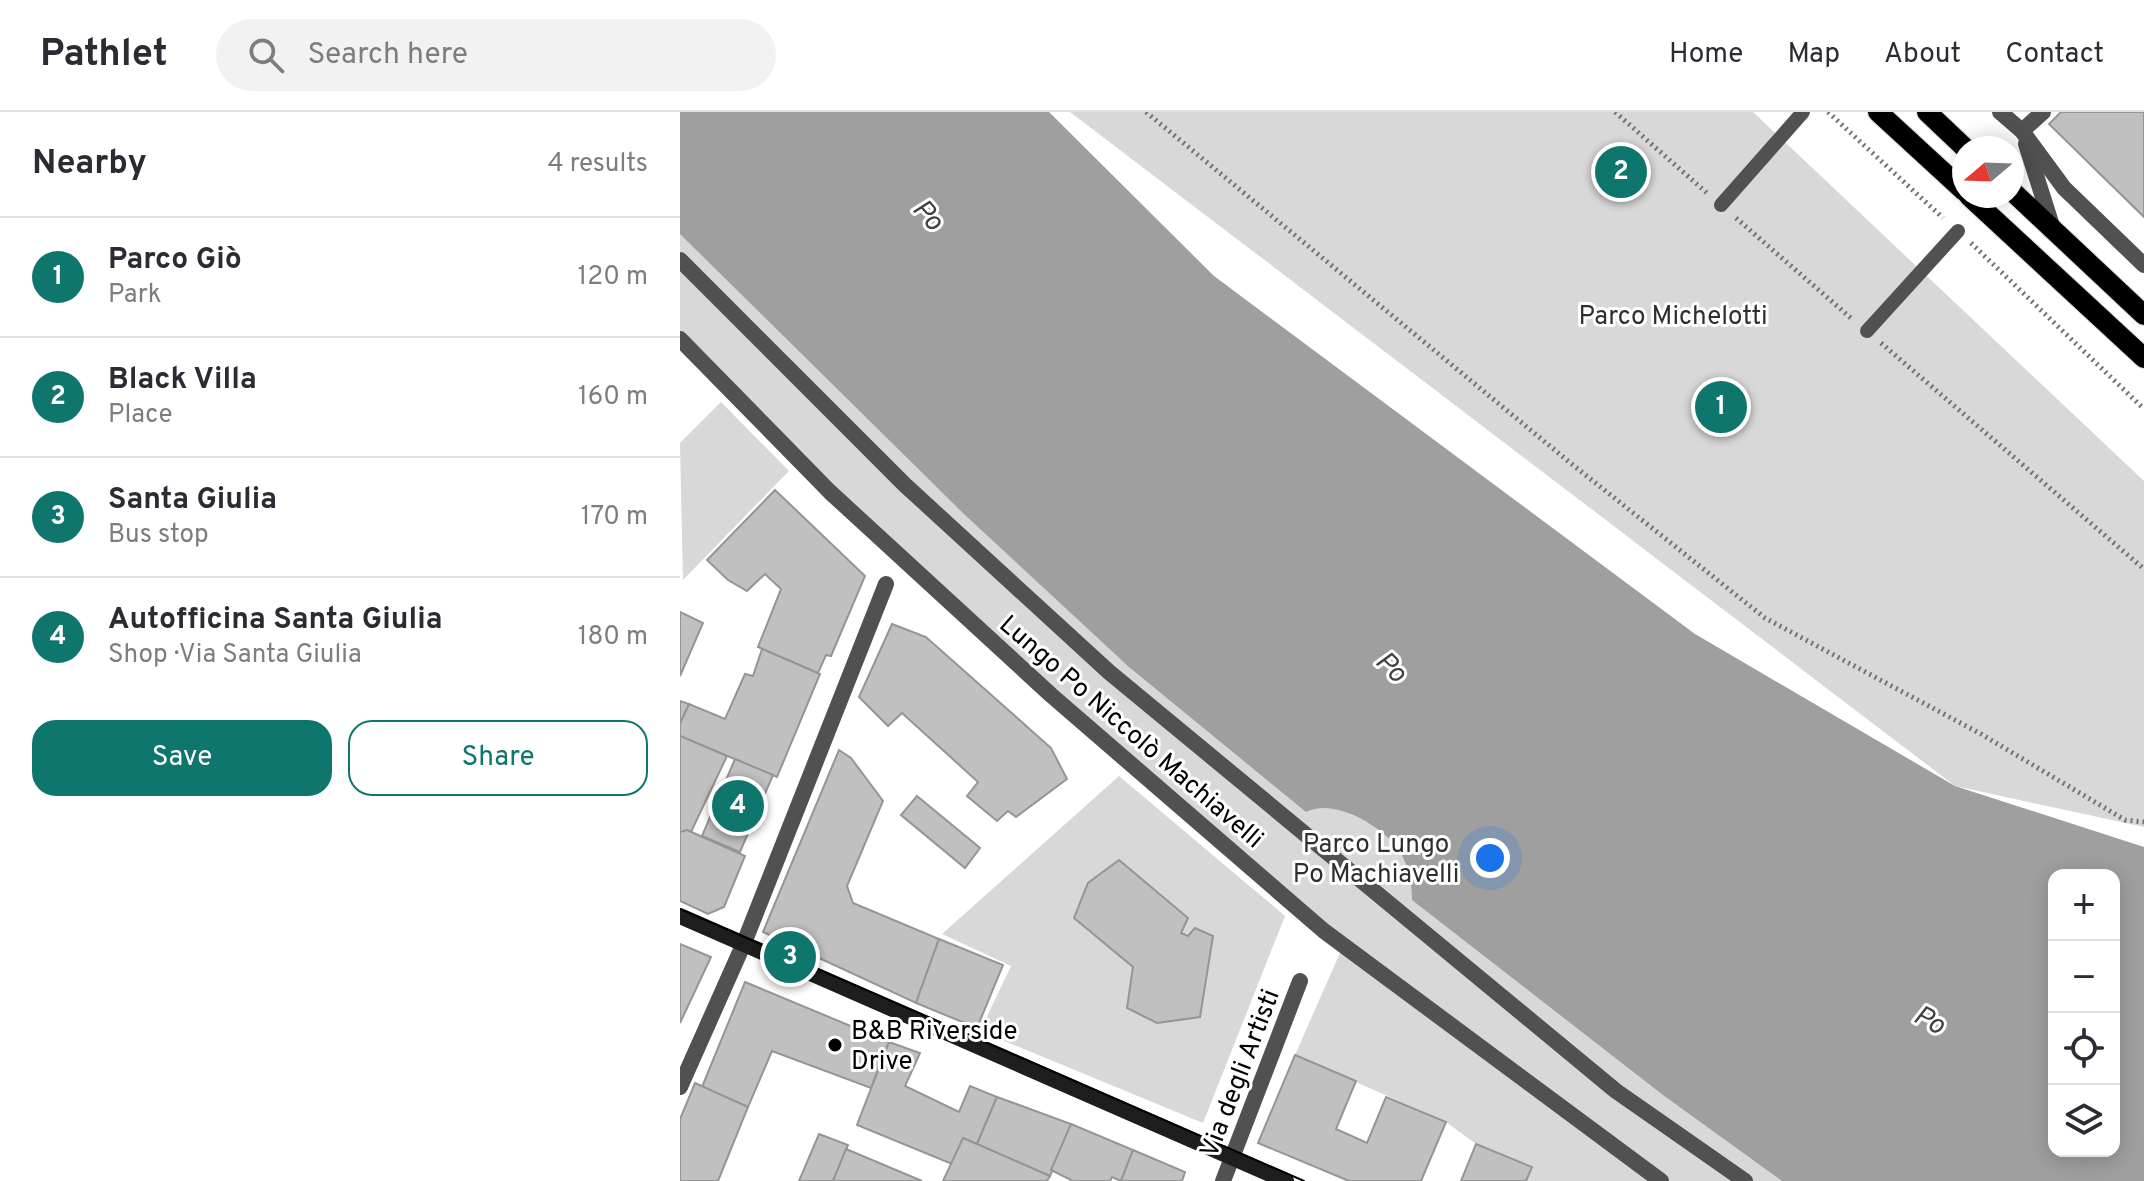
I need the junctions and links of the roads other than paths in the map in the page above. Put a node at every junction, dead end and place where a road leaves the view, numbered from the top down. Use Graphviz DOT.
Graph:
graph roads {
  1 [pos="1803,112"];
  2 [pos="1878,112"];
  3 [pos="1927,112"];
  4 [pos="2000,112"];
  5 [pos="2043,112"];
  6 [pos="2022,131"];
  7 [pos="1952,136"];
  8 [pos="1952,180"];
  9 [pos="2024,202"];
  10 [pos="1721,205"];
  11 [pos="1982,208"];
  12 [pos="2054,230"];
  13 [pos="1958,231"];
  14 [pos="680,260"];
  15 [pos="2142,262"];
  16 [pos="2144,315"];
  17 [pos="1867,331"];
  18 [pos="680,339"];
  19 [pos="2144,358"];
  20 [pos="886,584"];
  21 [pos="680,916"];
  22 [pos="744,943"];
  23 [pos="1300,981"];
  24 [pos="680,1087"];
  25 [pos="1233,1157"];
  26 [pos="1223,1181"];
  27 [pos="1286,1181"];
  28 [pos="1661,1181"];
  29 [pos="1745,1181"];
  1 -- 10 [label="lane"];
  2 -- 8 [label="main road"];
  3 -- 7 [label="main road"];
  4 -- 6 [label="street"];
  5 -- 6 [label="street"];
  6 -- 12 [label="street"];
  6 -- 15 [label="street"];
  9 -- 12 [label="main road"];
  11 -- 19 [label="main road"];
  12 -- 16 [label="main road"];
  13 -- 17 [label="lane"];
  14 -- 29 [label="street"];
  18 -- 28 [label="street, Lungo Po Niccolò Machiavelli"];
  20 -- 22 [label="street"];
  21 -- 22 [label="street"];
  22 -- 24 [label="street"];
  22 -- 25 [label="street"];
  23 -- 25 [label="street, Via degli Artisti"];
  25 -- 26 [label="street, Via degli Artisti"];
  25 -- 27 [label="street"];
}
